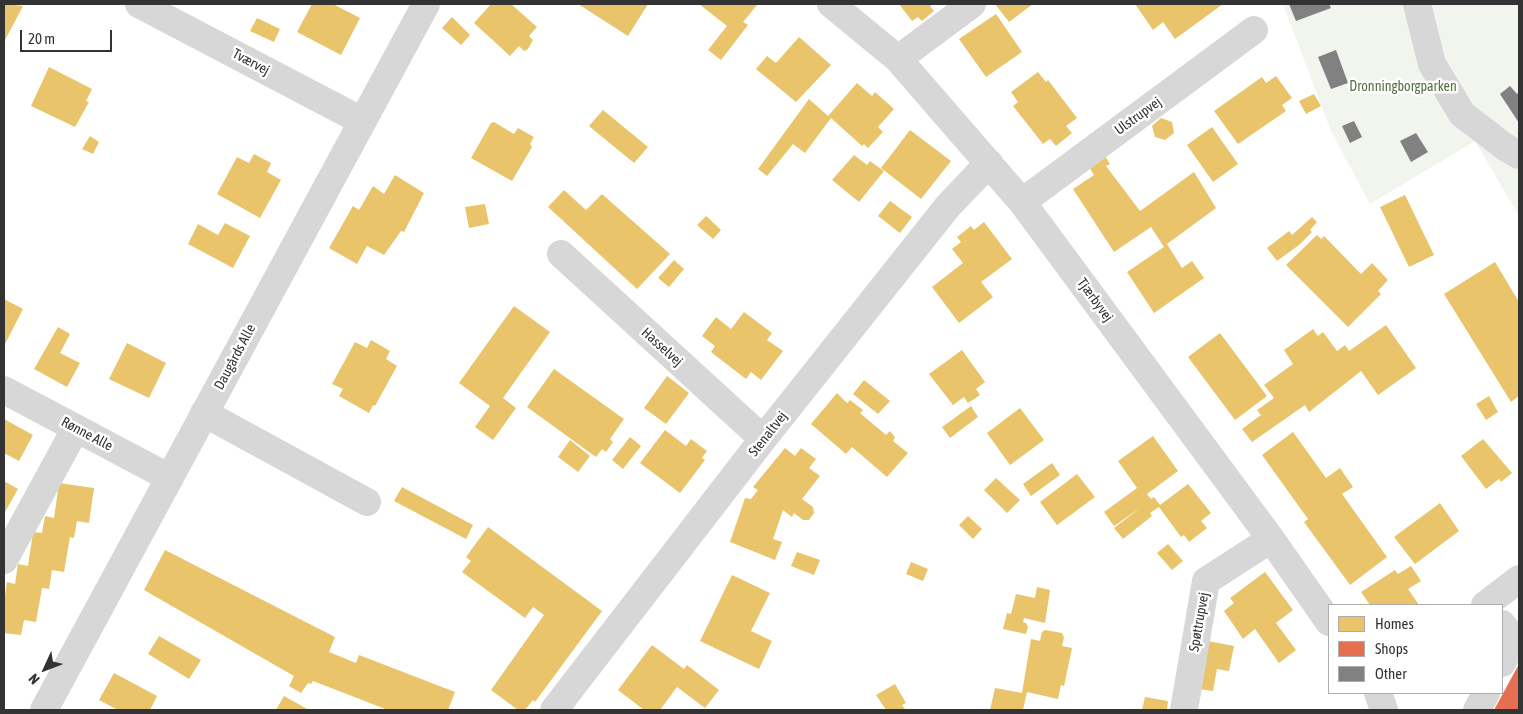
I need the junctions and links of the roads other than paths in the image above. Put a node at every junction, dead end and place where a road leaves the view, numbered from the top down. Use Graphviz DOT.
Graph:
graph roads {
  1 [pos="139,4"];
  2 [pos="426,4"];
  3 [pos="831,4"];
  4 [pos="972,4"];
  5 [pos="1417,4"];
  6 [pos="1254,30"];
  7 [pos="898,59"];
  8 [pos="362,121"];
  9 [pos="1519,155"];
  10 [pos="989,163"];
  11 [pos="1022,202"];
  12 [pos="561,254"];
  13 [pos="4,390"];
  14 [pos="204,413"];
  15 [pos="76,428"];
  16 [pos="763,439"];
  17 [pos="170,478"];
  18 [pos="367,502"];
  19 [pos="1271,539"];
  20 [pos="4,560"];
  21 [pos="1519,578"];
  22 [pos="1495,604"];
  23 [pos="1328,621"];
  24 [pos="1503,626"];
  25 [pos="1503,661"];
  26 [pos="1378,694"];
  27 [pos="1485,694"];
  28 [pos="44,710"];
  29 [pos="554,710"];
  30 [pos="1184,710"];
  31 [pos="1384,710"];
  32 [pos="1477,710"];
  1 -- 8 [label="street, Tværvej"];
  2 -- 8 [label="street, Daugårds Alle"];
  3 -- 7 [label="street, Tjærbyvej"];
  4 -- 7 [label="street"];
  5 -- 9 [label="street"];
  6 -- 11 [label="street, Ulstrupvej"];
  7 -- 10 [label="street, Tjærbyvej"];
  8 -- 14 [label="street, Daugårds Alle"];
  10 -- 11 [label="street, Tjærbyvej"];
  10 -- 16 [label="street, Stenaltvej"];
  11 -- 19 [label="street, Tjærbyvej"];
  12 -- 16 [label="street, Hasselvej"];
  13 -- 15 [label="street, Rønne Alle"];
  14 -- 17 [label="street, Daugårds Alle"];
  14 -- 18 [label="street"];
  15 -- 17 [label="street, Rønne Alle"];
  15 -- 20 [label="street"];
  16 -- 29 [label="street, Stenaltvej"];
  17 -- 28 [label="street, Daugårds Alle"];
  19 -- 23 [label="street, Tjærbyvej"];
  19 -- 30 [label="street, Spøttrupvej"];
  21 -- 22 [label="street"];
  24 -- 25 [label="street"];
  26 -- 31 [label="street"];
  27 -- 32 [label="street"];
}
